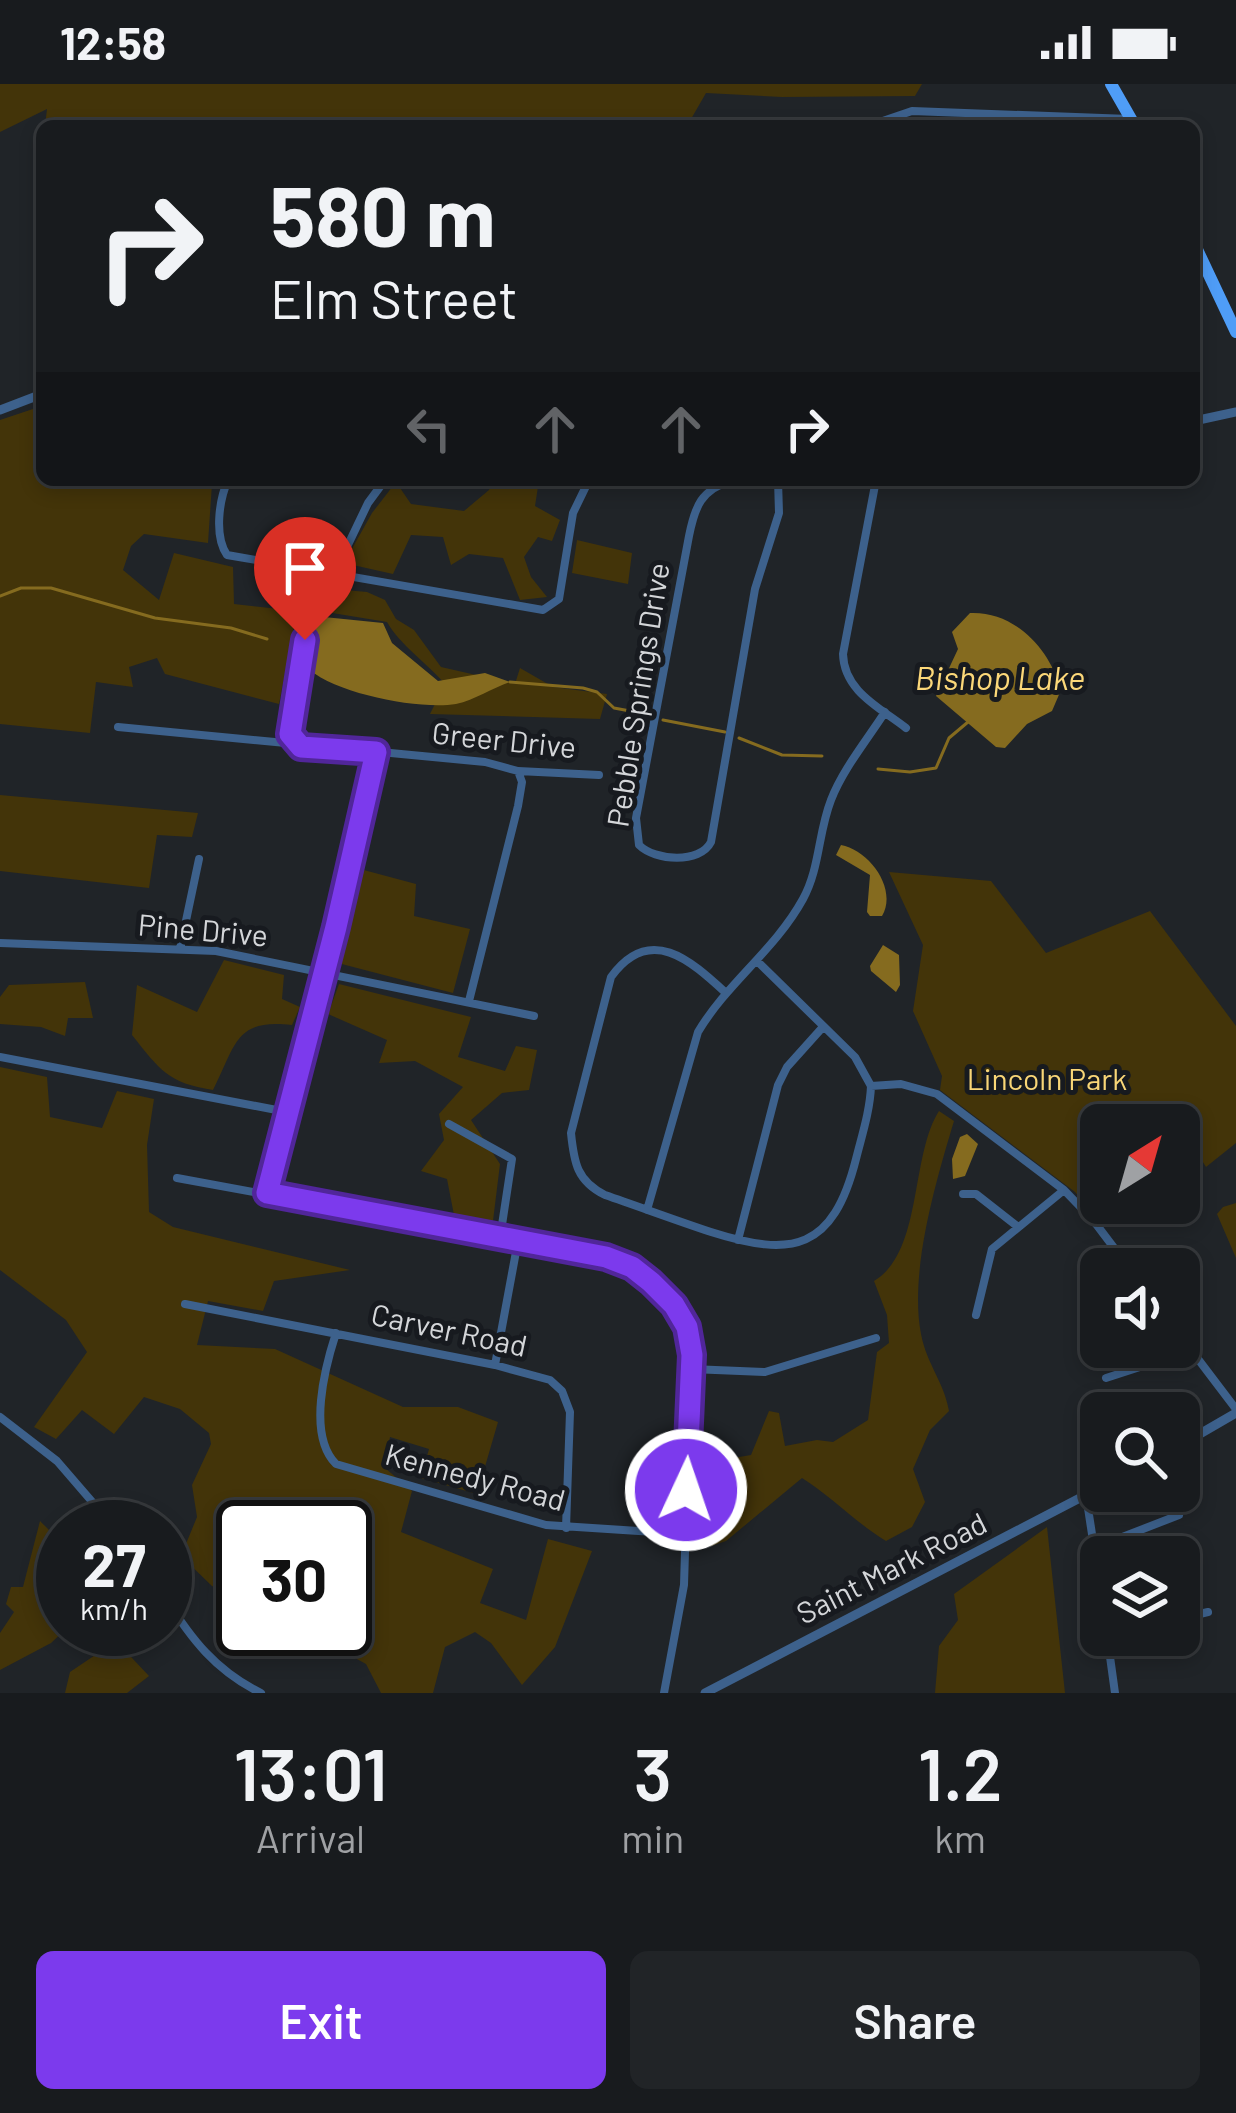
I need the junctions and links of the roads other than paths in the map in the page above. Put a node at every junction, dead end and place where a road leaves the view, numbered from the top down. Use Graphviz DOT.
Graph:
graph roads {
  1 [pos="1111,84"];
  2 [pos="887,120"];
  3 [pos="1089,120"];
  4 [pos="1132,120"];
  5 [pos="1200,256"];
  6 [pos="1236,332"];
  7 [pos="36,396"];
  8 [pos="0,410"];
  9 [pos="1236,412"];
  10 [pos="1200,420"];
  11 [pos="227,486"];
  12 [pos="381,486"];
  13 [pos="586,486"];
  14 [pos="715,486"];
  15 [pos="778,486"];
  16 [pos="875,486"];
  17 [pos="318,572"];
  18 [pos="334,574"];
  19 [pos="885,712"];
  20 [pos="118,727"];
  21 [pos="906,728"];
  22 [pos="293,742"];
  23 [pos="376,752"];
  24 [pos="518,771"];
  25 [pos="599,775"];
  26 [pos="199,859"];
  27 [pos="0,943"];
  28 [pos="180,950"];
  29 [pos="757,961"];
  30 [pos="324,971"];
  31 [pos="726,993"];
  32 [pos="469,1000"];
  33 [pos="533,1016"];
  34 [pos="823,1028"];
  35 [pos="0,1057"];
  36 [pos="871,1086"];
  37 [pos="287,1112"];
  38 [pos="449,1124"];
  39 [pos="177,1178"];
  40 [pos="1064,1190"];
  41 [pos="267,1193"];
  42 [pos="963,1194"];
  43 [pos="647,1210"];
  44 [pos="1017,1226"];
  45 [pos="500,1238"];
  46 [pos="738,1240"];
  47 [pos="518,1241"];
  48 [pos="1114,1248"];
  49 [pos="185,1304"];
  50 [pos="976,1315"];
  51 [pos="336,1333"];
  52 [pos="875,1338"];
  53 [pos="496,1365"];
  54 [pos="1200,1367"];
  55 [pos="1137,1368"];
  56 [pos="691,1370"];
  57 [pos="1106,1378"];
  58 [pos="1236,1411"];
  59 [pos="0,1417"];
  60 [pos="1200,1433"];
  61 [pos="1080,1499"];
  62 [pos="91,1500"];
  63 [pos="1178,1516"];
  64 [pos="566,1528"];
  65 [pos="685,1534"];
  66 [pos="1126,1536"];
  67 [pos="1208,1612"];
  68 [pos="1200,1614"];
  69 [pos="192,1636"];
  70 [pos="1111,1656"];
  71 [pos="262,1693"];
  72 [pos="664,1693"];
  73 [pos="705,1693"];
  74 [pos="1115,1693"];
  1 -- 4 [label="main road"];
  2 -- 3 [label="street"];
  5 -- 6 [label="main road"];
  7 -- 8 [label="street"];
  9 -- 10 [label="street"];
  11 -- 17 [label="street"];
  12 -- 18 [label="street"];
  13 -- 18 [label="street"];
  14 -- 15 [label="street, Pebble Springs Drive"];
  16 -- 19 [label="street"];
  17 -- 18 [label="street"];
  17 -- 22 [label="street"];
  19 -- 21 [label="street"];
  19 -- 29 [label="street"];
  20 -- 22 [label="street, Greer Drive"];
  22 -- 23 [label="street, Greer Drive"];
  23 -- 24 [label="street, Greer Drive"];
  23 -- 30 [label="street"];
  24 -- 25 [label="street, Greer Drive"];
  24 -- 32 [label="street"];
  26 -- 28 [label="street"];
  27 -- 28 [label="street, Pine Drive"];
  28 -- 30 [label="street, Pine Drive"];
  29 -- 31 [label="street"];
  29 -- 34 [label="street"];
  30 -- 32 [label="street, Pine Drive"];
  30 -- 37 [label="street"];
  31 -- 43 [label="street"];
  31 -- 43 [label="street"];
  32 -- 33 [label="street, Pine Drive"];
  34 -- 36 [label="street"];
  34 -- 46 [label="street"];
  35 -- 37 [label="street"];
  36 -- 40 [label="street"];
  36 -- 46 [label="street"];
  37 -- 41 [label="street"];
  38 -- 45 [label="street"];
  39 -- 41 [label="street"];
  40 -- 44 [label="street"];
  40 -- 48 [label="street"];
  41 -- 45 [label="street"];
  42 -- 44 [label="street"];
  43 -- 46 [label="street"];
  44 -- 50 [label="street"];
  45 -- 47 [label="street"];
  47 -- 53 [label="street"];
  47 -- 56 [label="street"];
  49 -- 51 [label="street, Carver Road"];
  51 -- 53 [label="street, Carver Road"];
  51 -- 64 [label="street, Kennedy Road"];
  52 -- 56 [label="street"];
  53 -- 64 [label="street, Carver Road"];
  54 -- 58 [label="street"];
  55 -- 57 [label="street"];
  56 -- 65 [label="street"];
  58 -- 60 [label="street"];
  59 -- 62 [label="street"];
  61 -- 73 [label="street, Saint Mark Road"];
  63 -- 66 [label="street"];
  64 -- 65 [label="street, Kennedy Road"];
  65 -- 72 [label="street"];
  67 -- 68 [label="street"];
  69 -- 71 [label="street"];
  70 -- 74 [label="street"];
}
